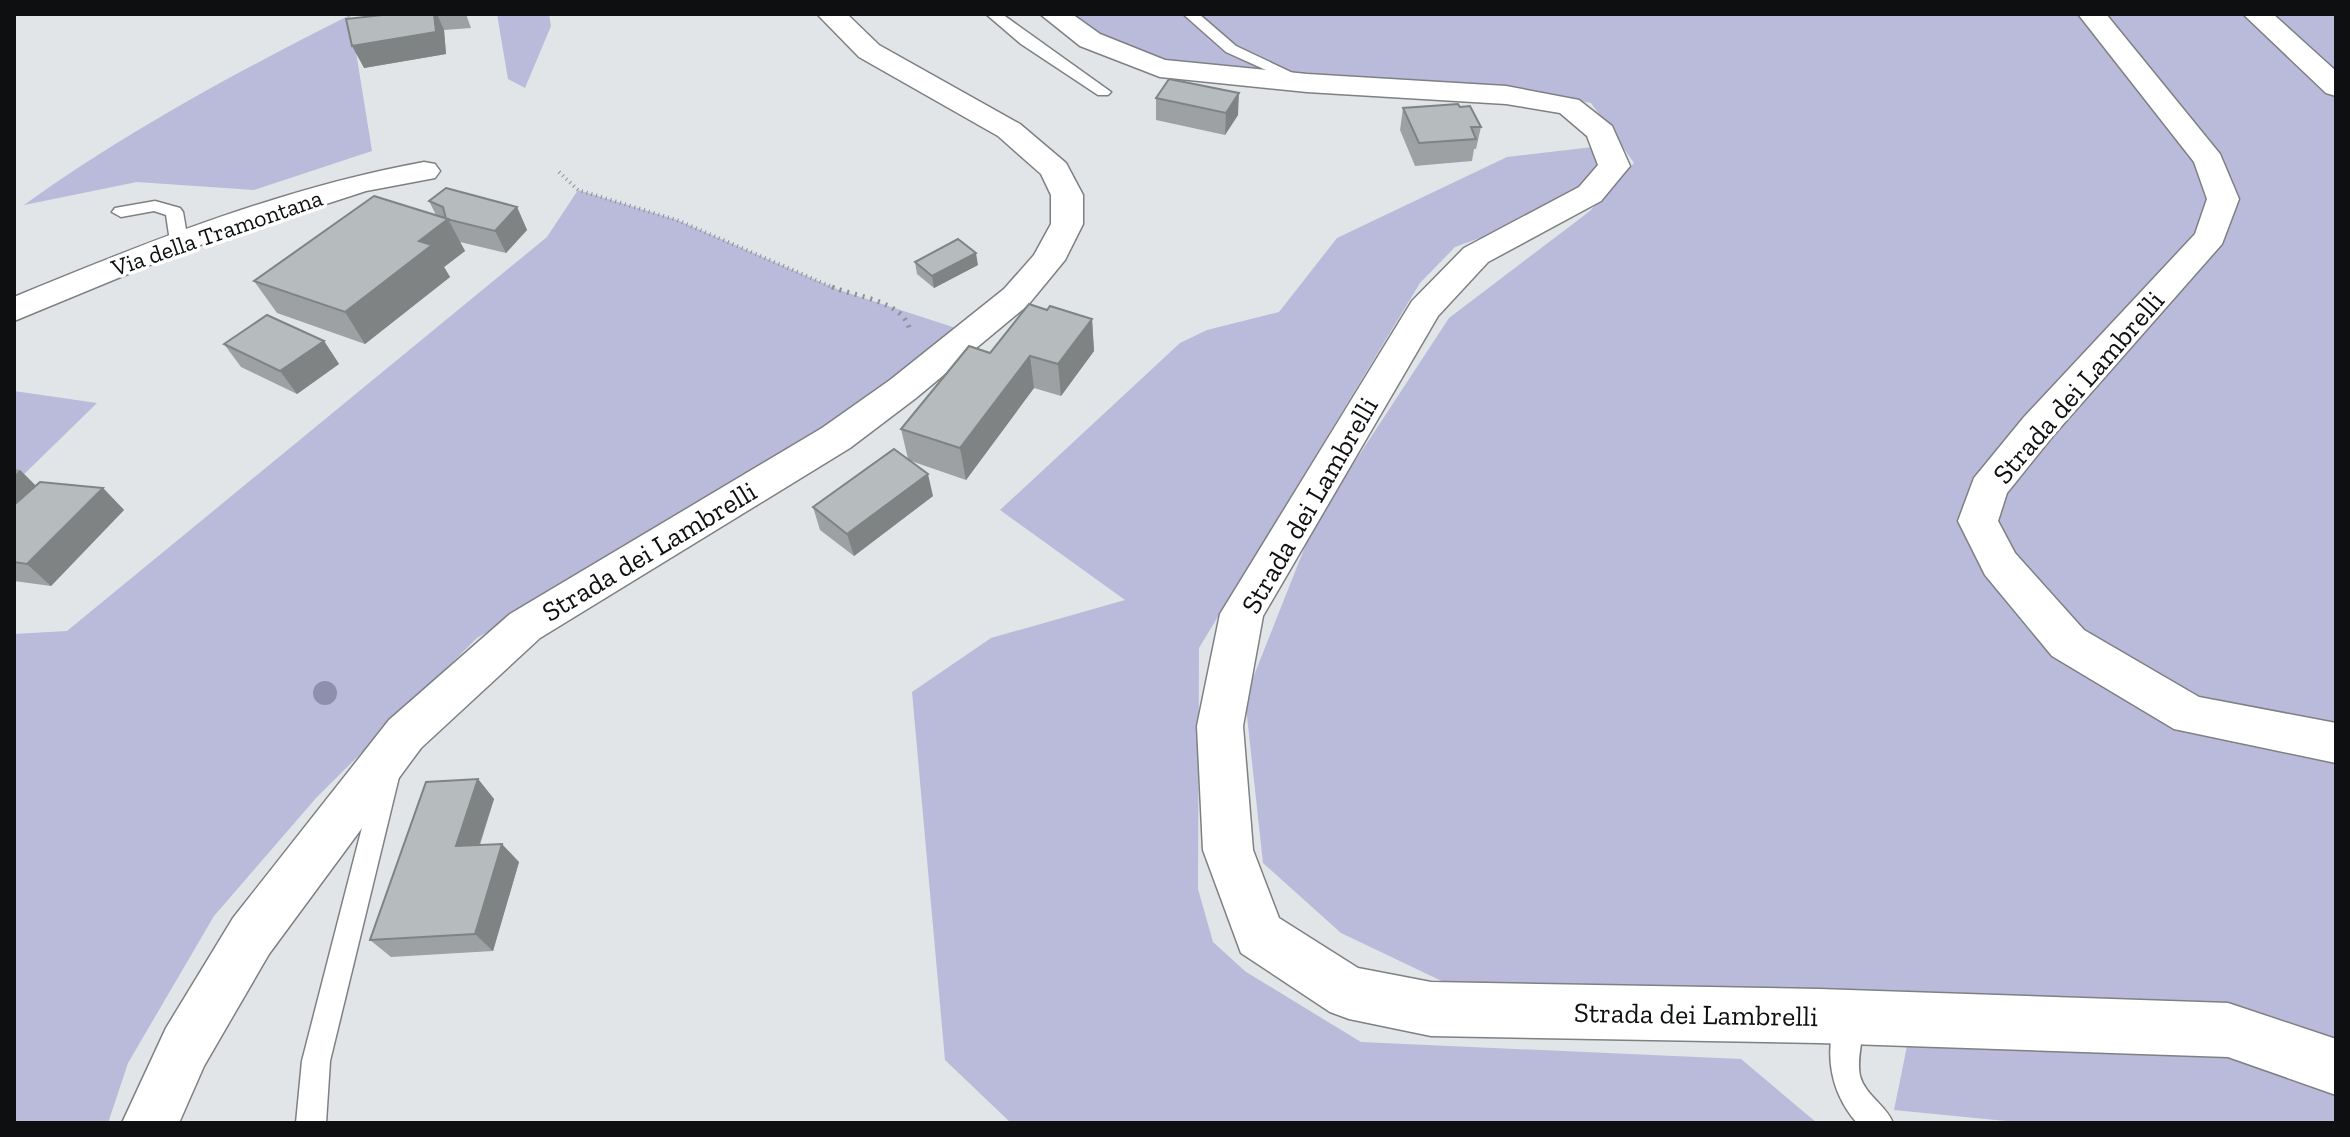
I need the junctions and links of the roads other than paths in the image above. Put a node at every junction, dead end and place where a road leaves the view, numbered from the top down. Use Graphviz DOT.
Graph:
graph roads {
  1 [pos="831,14"];
  2 [pos="993,14"];
  3 [pos="1054,14"];
  4 [pos="1190,14"];
  5 [pos="2092,14"];
  6 [pos="2257,14"];
  7 [pos="1307,83"];
  8 [pos="2336,87"];
  9 [pos="1103,92"];
  10 [pos="424,171"];
  11 [pos="121,212"];
  12 [pos="179,241"];
  13 [pos="14,310"];
  14 [pos="2336,743"];
  15 [pos="394,748"];
  16 [pos="1850,1017"];
  17 [pos="2336,1067"];
  18 [pos="150,1123"];
  19 [pos="311,1123"];
  20 [pos="1878,1123"];
  1 -- 15 [label="street, Strada dei Lambrelli"];
  2 -- 9 [label="lane"];
  3 -- 7 [label="street, Strada dei Lambrelli"];
  4 -- 7 [label="lane"];
  5 -- 14 [label="street, Strada dei Lambrelli"];
  6 -- 8 [label="street"];
  7 -- 16 [label="street, Strada dei Lambrelli"];
  10 -- 12 [label="street, Via della Tramontana"];
  11 -- 12 [label="lane"];
  12 -- 13 [label="street, Via della Tramontana"];
  15 -- 18 [label="street, Strada dei Lambrelli"];
  15 -- 19 [label="lane"];
  16 -- 17 [label="street, Strada dei Lambrelli"];
  16 -- 20 [label="lane"];
}
